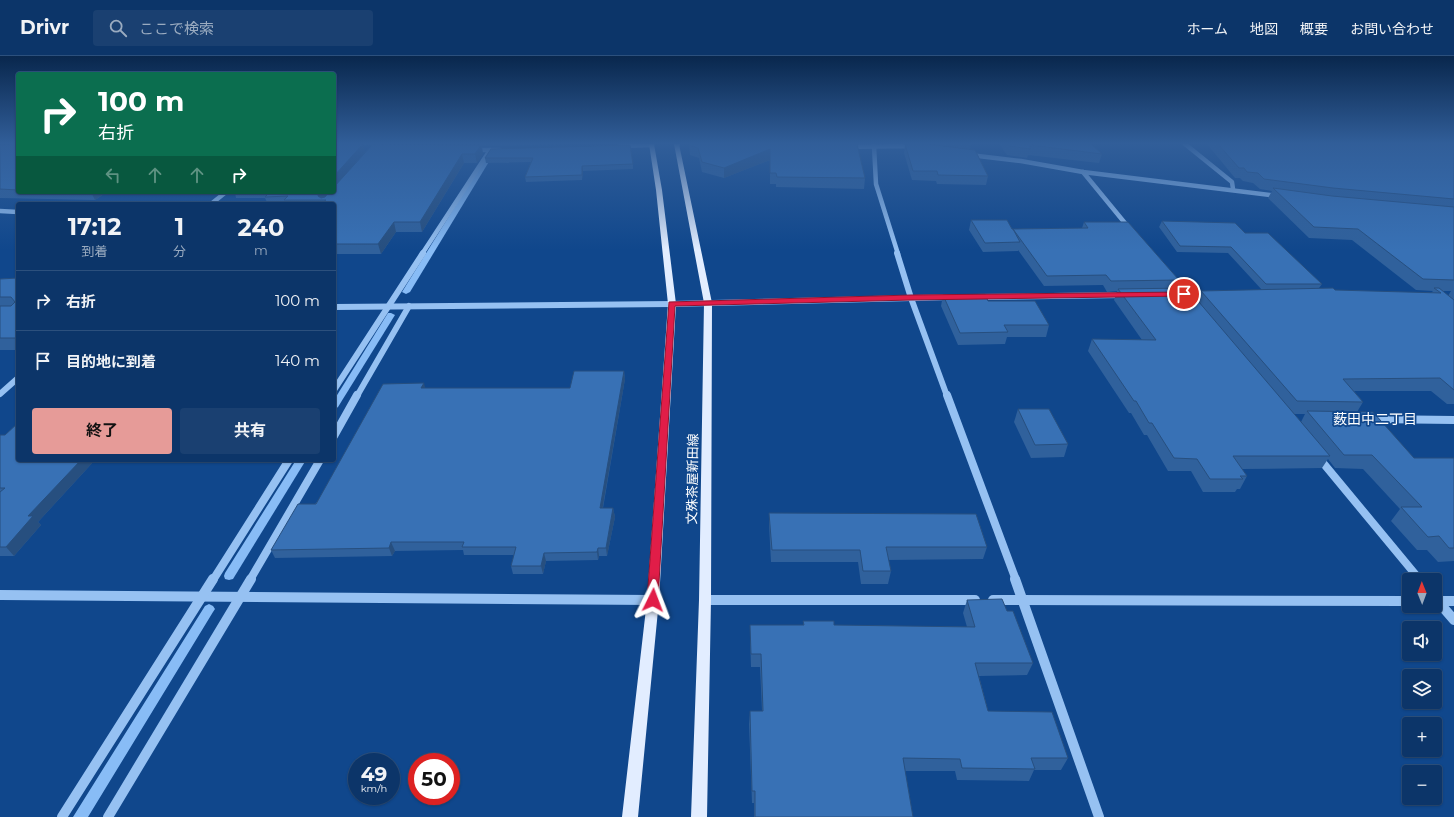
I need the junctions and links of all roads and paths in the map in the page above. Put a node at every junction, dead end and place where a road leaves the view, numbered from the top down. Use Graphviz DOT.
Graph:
graph roads {
  1 [pos="471,180"];
  2 [pos="657,180"];
  3 [pos="684,180"];
  4 [pos="876,180"];
  5 [pos="1089,180"];
  6 [pos="1149,180"];
  7 [pos="1229,180"];
  8 [pos="1233,189"];
  9 [pos="224,194"];
  10 [pos="1288,197"];
  11 [pos="214,202"];
  12 [pos="0,211"];
  13 [pos="8,211"];
  14 [pos="16,212"];
  15 [pos="0,216"];
  16 [pos="1133,233"];
  17 [pos="1178,288"];
  18 [pos="1215,294"];
  19 [pos="1129,295"];
  20 [pos="958,297"];
  21 [pos="966,297"];
  22 [pos="911,298"];
  23 [pos="708,303"];
  24 [pos="672,304"];
  25 [pos="409,306"];
  26 [pos="387,307"];
  27 [pos="336,308"];
  28 [pos="16,380"];
  29 [pos="336,387"];
  30 [pos="0,394"];
  31 [pos="1367,420"];
  32 [pos="1454,420"];
  33 [pos="336,433"];
  34 [pos="1312,449"];
  35 [pos="288,462"];
  36 [pos="319,462"];
  37 [pos="1414,573"];
  38 [pos="0,595"];
  39 [pos="202,596"];
  40 [pos="241,596"];
  41 [pos="653,600"];
  42 [pos="705,600"];
  43 [pos="1023,600"];
  44 [pos="1442,600"];
  45 [pos="1402,601"];
  46 [pos="1454,601"];
  47 [pos="1442,607"];
  48 [pos="1454,620"];
  49 [pos="62,817"];
  50 [pos="108,817"];
  51 [pos="630,817"];
  52 [pos="698,817"];
  53 [pos="1099,817"];
  1 -- 26 [label="street"];
  2 -- 24 [label="main road"];
  3 -- 23 [label="main road, 文殊茶屋新田線"];
  4 -- 22 [label="street"];
  5 -- 16 [label="street"];
  6 -- 8 [label="street"];
  7 -- 8 [label="street"];
  8 -- 10 [label="street"];
  9 -- 11 [label="street"];
  12 -- 13 [label="street"];
  13 -- 14 [label="street"];
  13 -- 15 [label="street"];
  17 -- 18 [label="street"];
  19 -- 21 [label="street"];
  20 -- 22 [label="street"];
  22 -- 23 [label="street"];
  22 -- 43 [label="street"];
  23 -- 24 [label="street"];
  23 -- 42 [label="main road, 文殊茶屋新田線"];
  24 -- 25 [label="street"];
  24 -- 41 [label="main road"];
  25 -- 26 [label="street"];
  25 -- 33 [label="street"];
  26 -- 27 [label="street"];
  26 -- 29 [label="street"];
  28 -- 30 [label="street"];
  31 -- 32 [label="street"];
  34 -- 37 [label="street"];
  35 -- 39 [label="street"];
  36 -- 40 [label="street"];
  38 -- 39 [label="street"];
  39 -- 40 [label="street"];
  39 -- 49 [label="street"];
  40 -- 41 [label="street"];
  40 -- 50 [label="street"];
  41 -- 51 [label="main road"];
  42 -- 43 [label="street"];
  42 -- 52 [label="main road, 文殊茶屋新田線"];
  43 -- 45 [label="street"];
  43 -- 53 [label="street"];
  44 -- 46 [label="street"];
  47 -- 48 [label="street"];
}
